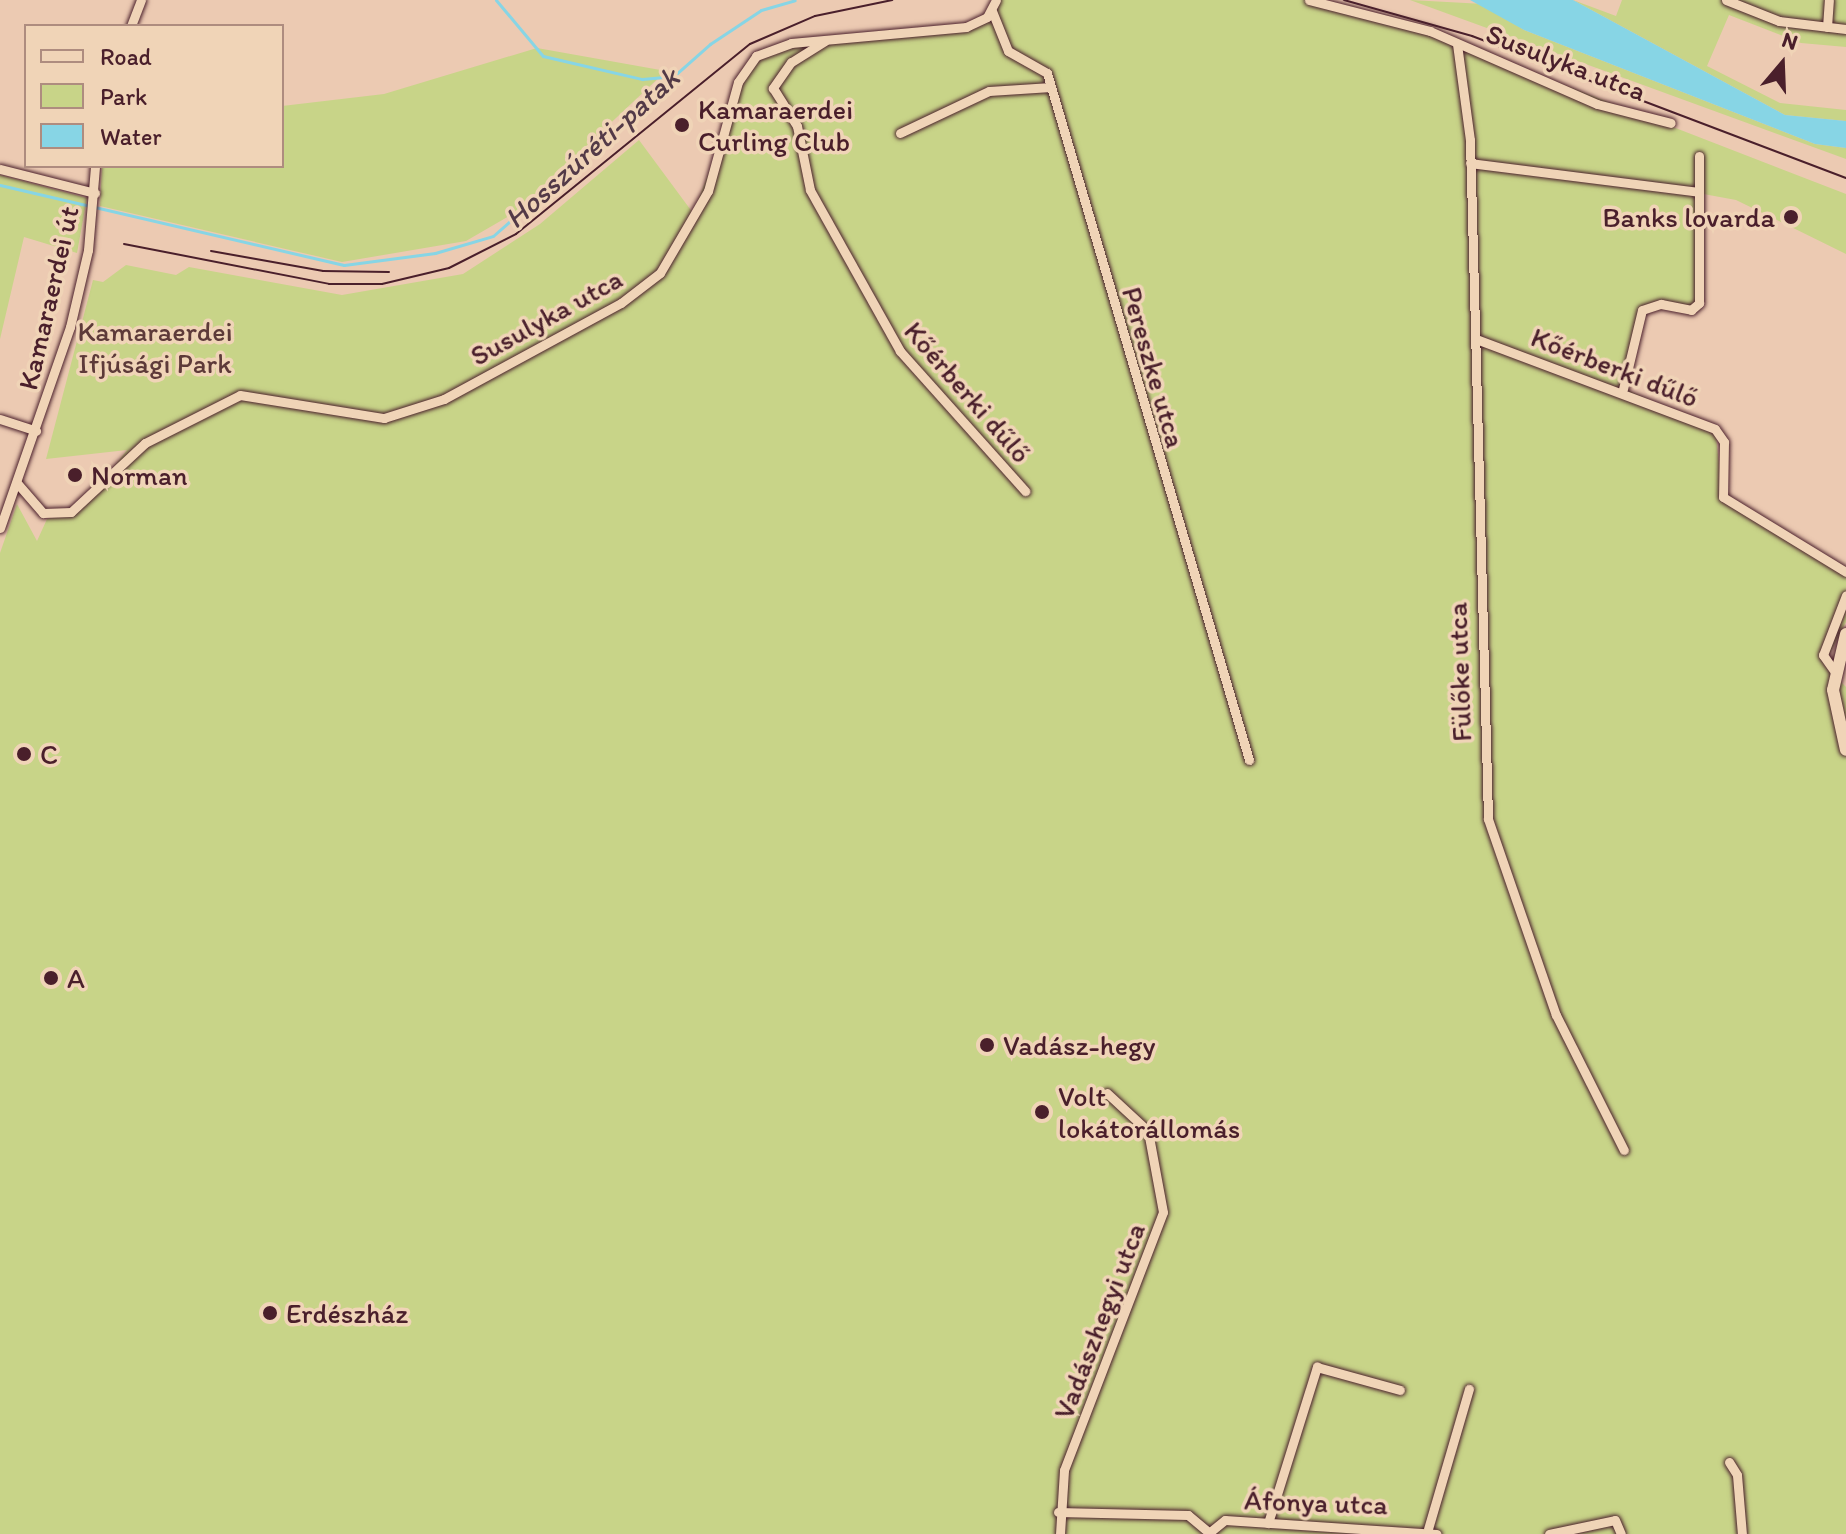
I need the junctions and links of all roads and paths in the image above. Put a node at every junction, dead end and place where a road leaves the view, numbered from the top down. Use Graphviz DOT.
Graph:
graph roads {
  1 [pos="141,0"];
  2 [pos="996,0"];
  3 [pos="1309,0"];
  4 [pos="1726,0"];
  5 [pos="1829,0"];
  6 [pos="992,11"];
  7 [pos="132,24"];
  8 [pos="1827,27"];
  9 [pos="1846,29"];
  10 [pos="827,39"];
  11 [pos="1457,44"];
  12 [pos="1051,87"];
  13 [pos="1671,123"];
  14 [pos="900,133"];
  15 [pos="1699,156"];
  16 [pos="1470,163"];
  17 [pos="95,168"];
  18 [pos="0,169"];
  19 [pos="1698,192"];
  20 [pos="94,198"];
  21 [pos="1476,339"];
  22 [pos="1623,389"];
  23 [pos="0,419"];
  24 [pos="36,431"];
  25 [pos="17,483"];
  26 [pos="1025,491"];
  27 [pos="0,528"];
  28 [pos="1846,572"];
  29 [pos="1846,595"];
  30 [pos="1846,634"];
  31 [pos="1835,672"];
  32 [pos="1846,750"];
  33 [pos="1249,760"];
  34 [pos="1107,1093"];
  35 [pos="1624,1150"];
  36 [pos="1469,1389"];
  37 [pos="1400,1390"];
  38 [pos="1729,1462"];
  39 [pos="1058,1512"];
  40 [pos="1268,1523"];
  41 [pos="1433,1531"];
  42 [pos="1210,1533"];
  43 [pos="1060,1534"];
  44 [pos="1549,1534"];
  45 [pos="1621,1534"];
  46 [pos="1742,1534"];
  1 -- 7 [label="street"];
  2 -- 6 [label="street"];
  3 -- 11 [label="street, Susulyka utca"];
  4 -- 8 [label="street"];
  5 -- 8 [label="street"];
  6 -- 10 [label="street, Susulyka utca"];
  6 -- 12 [label="street, Pereszke utca"];
  8 -- 9 [label="street"];
  10 -- 25 [label="street, Susulyka utca"];
  10 -- 26 [label="street, Kőérberki dűlő"];
  11 -- 13 [label="street, Susulyka utca"];
  11 -- 16 [label="street, Fülőke utca"];
  12 -- 14 [label="street"];
  12 -- 33 [label="street, Pereszke utca"];
  15 -- 19 [label="street"];
  16 -- 19 [label="street"];
  16 -- 21 [label="street, Fülőke utca"];
  17 -- 20 [label="street, Kamaraerdei út"];
  18 -- 20 [label="street"];
  19 -- 22 [label="street"];
  20 -- 24 [label="street, Kamaraerdei út"];
  21 -- 22 [label="street, Kőérberki dűlő"];
  21 -- 35 [label="street, Fülőke utca"];
  22 -- 28 [label="street, Kőérberki dűlő"];
  23 -- 24 [label="street"];
  24 -- 25 [label="street, Kamaraerdei út"];
  25 -- 27 [label="street, Kamaraerdei út"];
  29 -- 31 [label="street"];
  30 -- 31 [label="main road"];
  31 -- 32 [label="main road"];
  34 -- 39 [label="street, Vadászhegyi utca"];
  36 -- 41 [label="street"];
  37 -- 40 [label="street"];
  38 -- 46 [label="street"];
  39 -- 42 [label="street, Áfonya utca"];
  39 -- 43 [label="street, Vadászhegyi utca"];
  40 -- 41 [label="street, Áfonya utca"];
  40 -- 42 [label="street, Áfonya utca"];
  44 -- 45 [label="street"];
}
